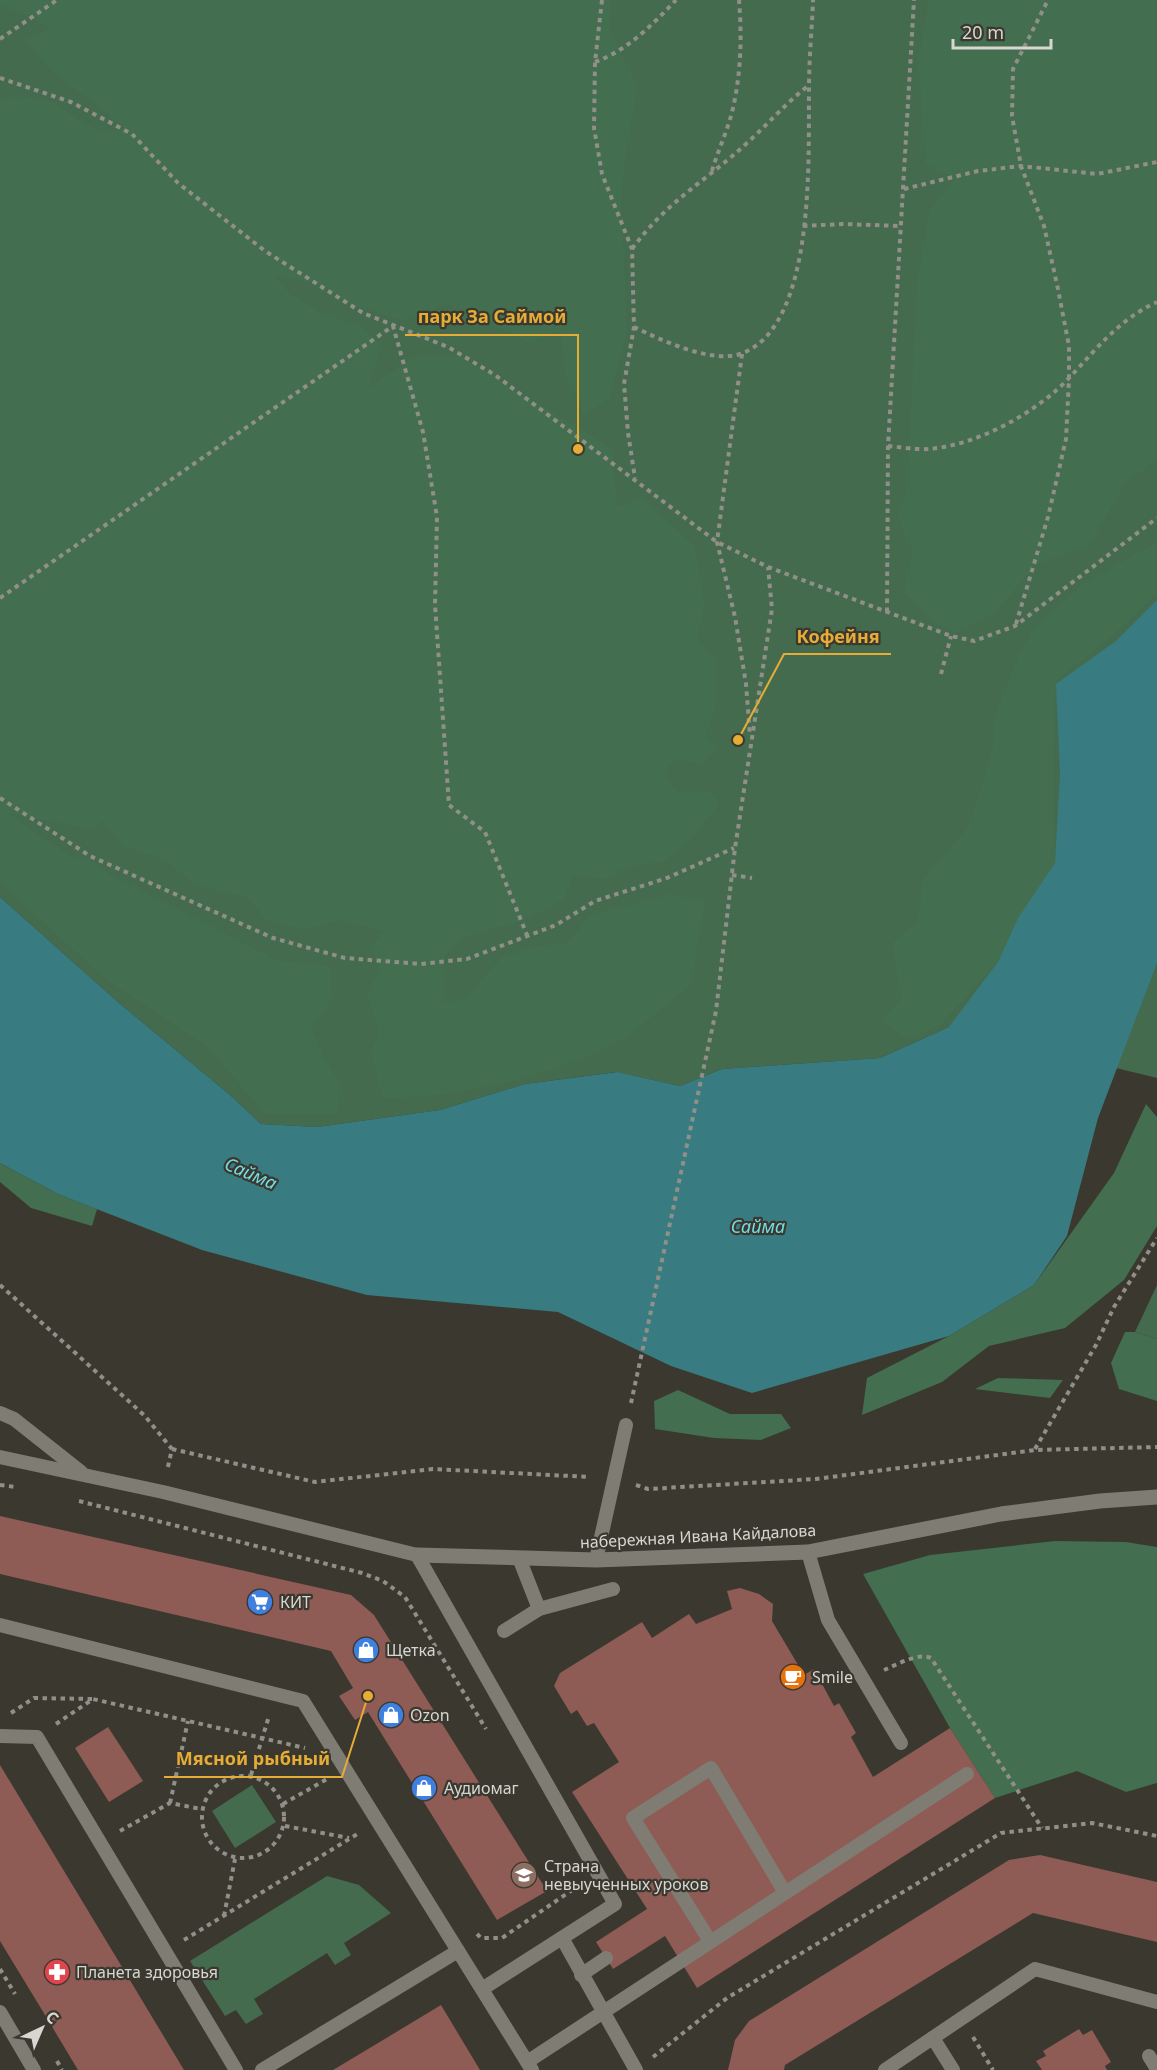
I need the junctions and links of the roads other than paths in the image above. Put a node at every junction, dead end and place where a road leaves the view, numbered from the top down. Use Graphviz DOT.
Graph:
graph roads {
  1 [pos="0,1413"];
  2 [pos="626,1425"];
  3 [pos="0,1457"];
  4 [pos="85,1475"];
  5 [pos="1157,1497"];
  6 [pos="808,1552"];
  7 [pos="417,1555"];
  8 [pos="519,1558"];
  9 [pos="596,1560"];
  10 [pos="613,1588"];
  11 [pos="539,1609"];
  12 [pos="0,1625"];
  13 [pos="504,1631"];
  14 [pos="0,1736"];
  15 [pos="901,1743"];
  16 [pos="967,1774"];
  17 [pos="784,1892"];
  18 [pos="562,1938"];
  19 [pos="710,1941"];
  20 [pos="458,1952"];
  21 [pos="606,1958"];
  22 [pos="581,1975"];
  23 [pos="482,1989"];
  24 [pos="1157,2002"];
  25 [pos="0,2012"];
  26 [pos="601,2012"];
  27 [pos="933,2038"];
  28 [pos="1149,2056"];
  29 [pos="529,2066"];
  30 [pos="641,2066"];
  31 [pos="1157,2069"];
  32 [pos="34,2070"];
  33 [pos="236,2070"];
  34 [pos="262,2070"];
  35 [pos="885,2070"];
  36 [pos="953,2070"];
  1 -- 4 [label="lane"];
  2 -- 9 [label="lane"];
  3 -- 4 [label="lane"];
  4 -- 7 [label="lane"];
  5 -- 6 [label="street, набережная Ивана Кайдалова"];
  6 -- 9 [label="street, набережная Ивана Кайдалова"];
  6 -- 15 [label="lane"];
  7 -- 8 [label="street, набережная Ивана Кайдалова"];
  7 -- 18 [label="lane"];
  8 -- 9 [label="street, набережная Ивана Кайдалова"];
  8 -- 11 [label="lane"];
  10 -- 11 [label="lane"];
  11 -- 13 [label="lane"];
  12 -- 20 [label="lane"];
  14 -- 33 [label="lane"];
  16 -- 17 [label="lane"];
  17 -- 19 [label="lane"];
  17 -- 19 [label="lane"];
  18 -- 22 [label="lane"];
  18 -- 23 [label="lane"];
  19 -- 26 [label="lane"];
  20 -- 23 [label="lane"];
  20 -- 34 [label="lane"];
  21 -- 22 [label="lane"];
  22 -- 26 [label="lane"];
  23 -- 29 [label="lane"];
  24 -- 27 [label="lane"];
  25 -- 32 [label="lane"];
  26 -- 29 [label="lane"];
  26 -- 30 [label="lane"];
  27 -- 35 [label="lane"];
  27 -- 36 [label="lane"];
  28 -- 31 [label="lane"];
}
